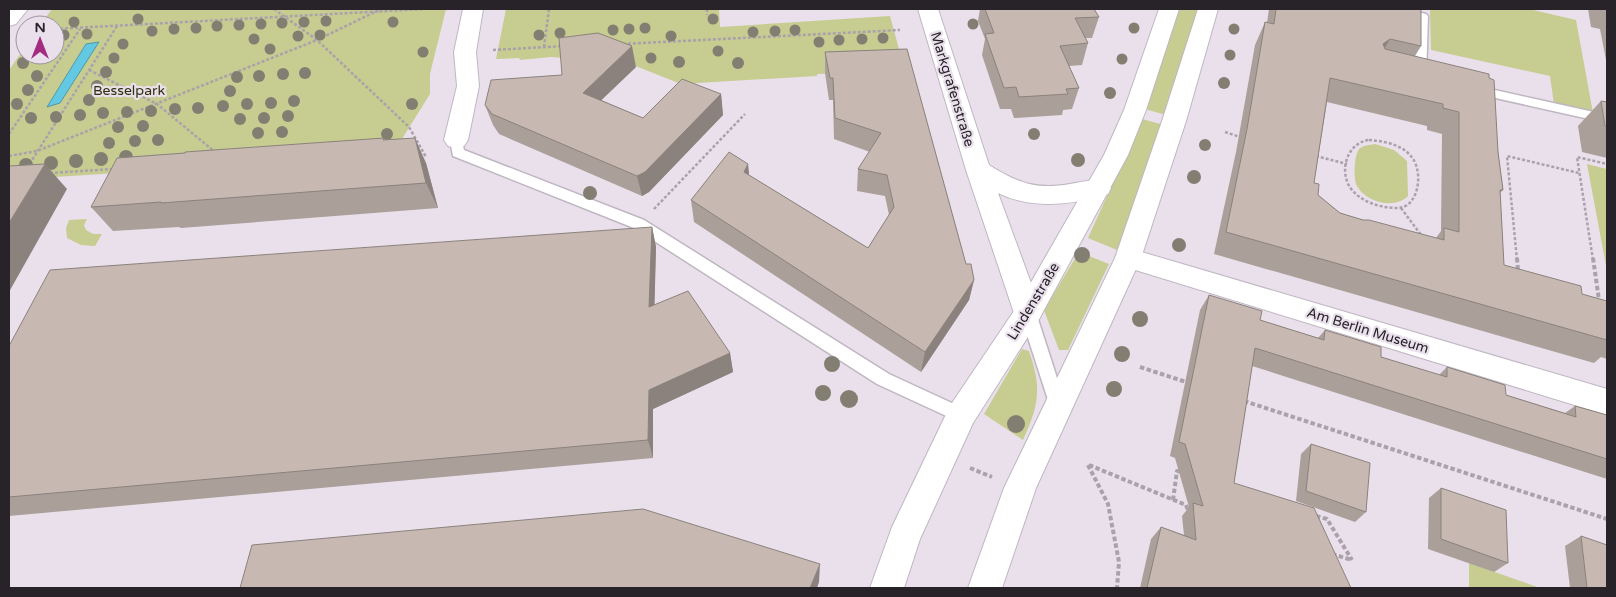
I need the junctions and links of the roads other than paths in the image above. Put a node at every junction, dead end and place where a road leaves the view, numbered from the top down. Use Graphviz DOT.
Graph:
graph roads {
  1 [pos="18,9"];
  2 [pos="473,9"];
  3 [pos="928,9"];
  4 [pos="1169,9"];
  5 [pos="1208,9"];
  6 [pos="1391,9"];
  7 [pos="9,20"];
  8 [pos="1420,77"];
  9 [pos="1464,87"];
  10 [pos="1607,119"];
  11 [pos="456,140"];
  12 [pos="978,170"];
  13 [pos="1099,188"];
  14 [pos="1128,258"];
  15 [pos="1028,312"];
  16 [pos="1607,402"];
  17 [pos="1058,406"];
  18 [pos="961,415"];
  19 [pos="887,588"];
  20 [pos="986,588"];
  1 -- 7 [label="main road"];
  2 -- 11 [label="main road"];
  3 -- 12 [label="main road, Markgrafenstraße"];
  4 -- 13 [label="main road, Lindenstraße"];
  5 -- 14 [label="main road"];
  6 -- 8 [label="lane"];
  9 -- 10 [label="lane"];
  11 -- 18 [label="lane"];
  12 -- 13 [label="main road"];
  12 -- 15 [label="main road, Markgrafenstraße"];
  13 -- 15 [label="main road, Lindenstraße"];
  14 -- 16 [label="main road, Am Berlin Museum"];
  14 -- 17 [label="main road"];
  15 -- 17 [label="lane"];
  15 -- 18 [label="main road, Lindenstraße"];
  17 -- 20 [label="main road"];
  18 -- 19 [label="main road, Lindenstraße"];
}
